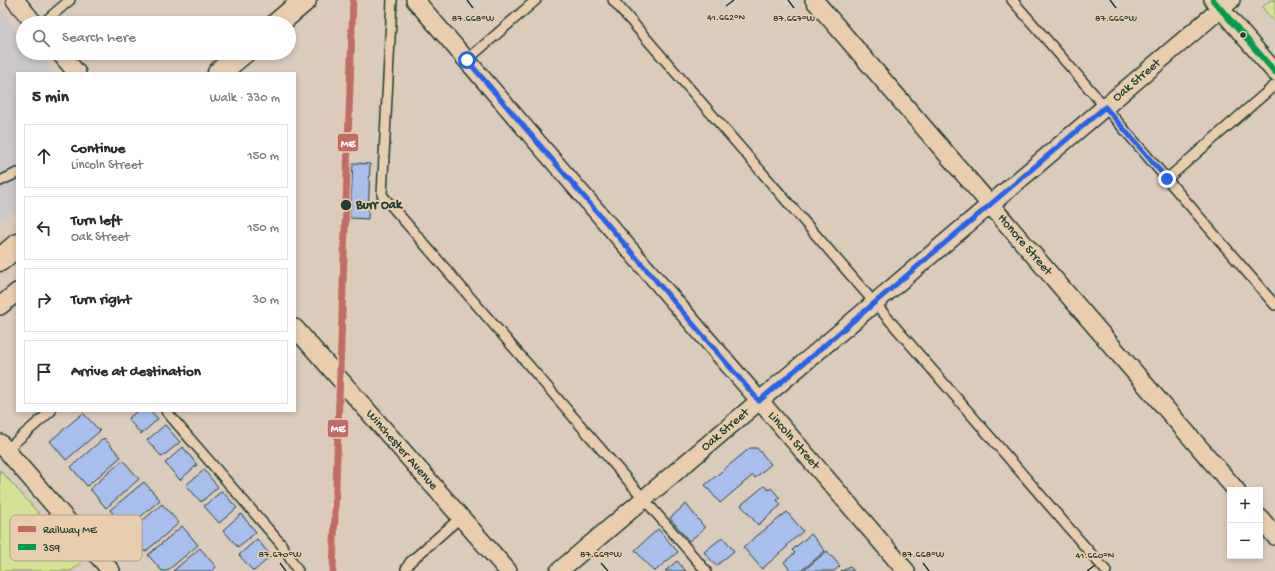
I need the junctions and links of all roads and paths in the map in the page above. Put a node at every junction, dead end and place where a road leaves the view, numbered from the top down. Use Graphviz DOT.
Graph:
graph roads {
  1 [pos="15,0"];
  2 [pos="70,0"];
  3 [pos="305,0"];
  4 [pos="392,0"];
  5 [pos="416,0"];
  6 [pos="536,0"];
  7 [pos="613,0"];
  8 [pos="814,0"];
  9 [pos="1012,0"];
  10 [pos="1222,3"];
  11 [pos="28,16"];
  12 [pos="51,16"];
  13 [pos="286,16"];
  14 [pos="66,60"];
  15 [pos="235,60"];
  16 [pos="467,60"];
  17 [pos="76,72"];
  18 [pos="220,72"];
  19 [pos="1275,72"];
  20 [pos="1275,85"];
  21 [pos="1105,107"];
  22 [pos="16,173"];
  23 [pos="1167,179"];
  24 [pos="0,181"];
  25 [pos="990,205"];
  26 [pos="16,246"];
  27 [pos="0,260"];
  28 [pos="16,293"];
  29 [pos="875,303"];
  30 [pos="1275,305"];
  31 [pos="0,306"];
  32 [pos="296,329"];
  33 [pos="759,401"];
  34 [pos="50,412"];
  35 [pos="167,412"];
  36 [pos="3,446"];
  37 [pos="1233,487"];
  38 [pos="644,499"];
  39 [pos="61,515"];
  40 [pos="461,517"];
  41 [pos="1263,522"];
  42 [pos="1275,536"];
  43 [pos="100,561"];
  44 [pos="108,570"];
  45 [pos="298,571"];
  46 [pos="406,571"];
  47 [pos="508,571"];
  48 [pos="559,571"];
  49 [pos="706,571"];
  50 [pos="906,571"];
  51 [pos="1106,571"];
  1 -- 11 [label="street"];
  2 -- 12 [label="lane"];
  3 -- 13 [label="main road"];
  4 -- 38 [label="lane"];
  5 -- 16 [label="street, Lincoln Street"];
  6 -- 16 [label="lane"];
  7 -- 29 [label="lane"];
  8 -- 25 [label="street, Honore Street"];
  9 -- 21 [label="lane"];
  10 -- 19 [label="street"];
  10 -- 21 [label="street, Oak Street"];
  14 -- 17 [label="street"];
  15 -- 18 [label="main road"];
  16 -- 33 [label="street, Lincoln Street"];
  20 -- 23 [label="lane"];
  21 -- 23 [label="lane"];
  21 -- 25 [label="street, Oak Street"];
  22 -- 24 [label="lane"];
  23 -- 30 [label="lane"];
  25 -- 29 [label="street, Oak Street"];
  25 -- 37 [label="street, Honore Street"];
  26 -- 27 [label="main road"];
  28 -- 31 [label="street"];
  29 -- 33 [label="street, Oak Street"];
  29 -- 51 [label="lane"];
  32 -- 40 [label="street, Winchester Avenue"];
  33 -- 38 [label="street, Oak Street"];
  33 -- 50 [label="street, Lincoln Street"];
  34 -- 36 [label="lane"];
  35 -- 45 [label="lane"];
  36 -- 39 [label="street"];
  38 -- 48 [label="street, Oak Street"];
  38 -- 49 [label="lane"];
  40 -- 46 [label="lane"];
  40 -- 47 [label="street, Winchester Avenue"];
  41 -- 42 [label="street"];
  43 -- 44 [label="street"];
}
